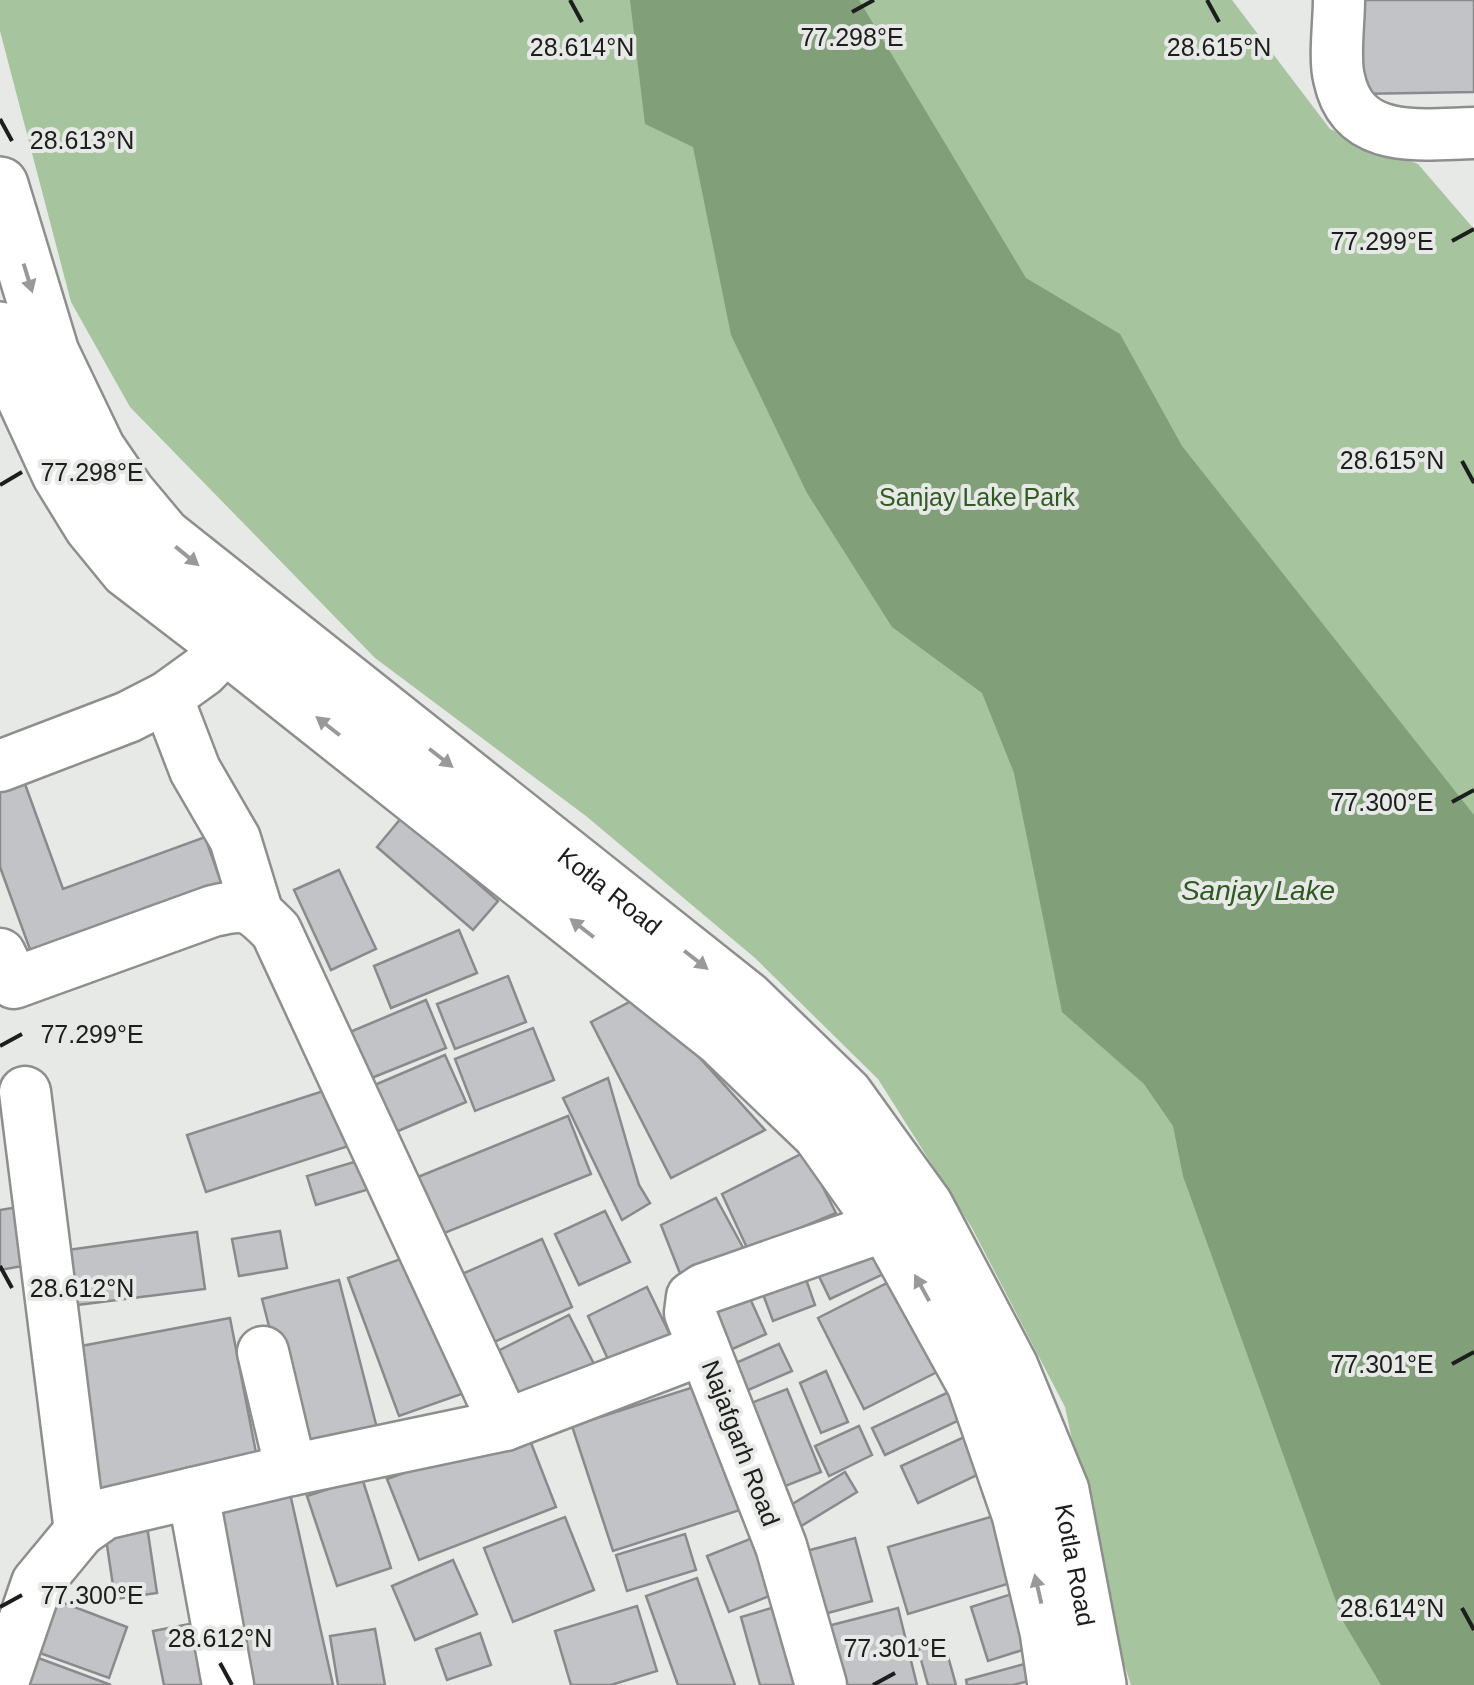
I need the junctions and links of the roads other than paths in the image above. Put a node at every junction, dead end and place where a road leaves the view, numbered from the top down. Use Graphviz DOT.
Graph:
graph roads {
  1 [pos="1339,0"];
  2 [pos="1474,133"];
  3 [pos="0,185"];
  4 [pos="0,330"];
  5 [pos="243,630"];
  6 [pos="167,698"];
  7 [pos="0,766"];
  8 [pos="256,911"];
  9 [pos="0,954"];
  10 [pos="25,1092"];
  11 [pos="886,1226"];
  12 [pos="704,1348"];
  13 [pos="262,1352"];
  14 [pos="505,1425"];
  15 [pos="291,1470"];
  16 [pos="193,1493"];
  17 [pos="80,1531"];
  18 [pos="2,1685"];
  19 [pos="228,1685"];
  20 [pos="821,1685"];
  21 [pos="1056,1685"];
  22 [pos="1098,1685"];
  1 -- 2 [label="street"];
  3 -- 5 [label="main road, Kotla Road, one-way"];
  4 -- 5 [label="main road, Kotla Road"];
  5 -- 6 [label="street"];
  11 -- 5 [label="main road, Kotla Road, one-way"];
  5 -- 22 [label="main road, Kotla Road, one-way"];
  6 -- 7 [label="street"];
  6 -- 8 [label="street"];
  8 -- 9 [label="street"];
  8 -- 14 [label="street"];
  10 -- 17 [label="street"];
  11 -- 12 [label="street"];
  21 -- 11 [label="main road, Kotla Road, one-way"];
  12 -- 14 [label="street, Najafgarh Road"];
  12 -- 20 [label="street, Najafgarh Road"];
  13 -- 15 [label="street"];
  14 -- 15 [label="street, Najafgarh Road"];
  15 -- 16 [label="street, Najafgarh Road"];
  16 -- 17 [label="street, Najafgarh Road"];
  16 -- 19 [label="street"];
  17 -- 18 [label="street"];
}
